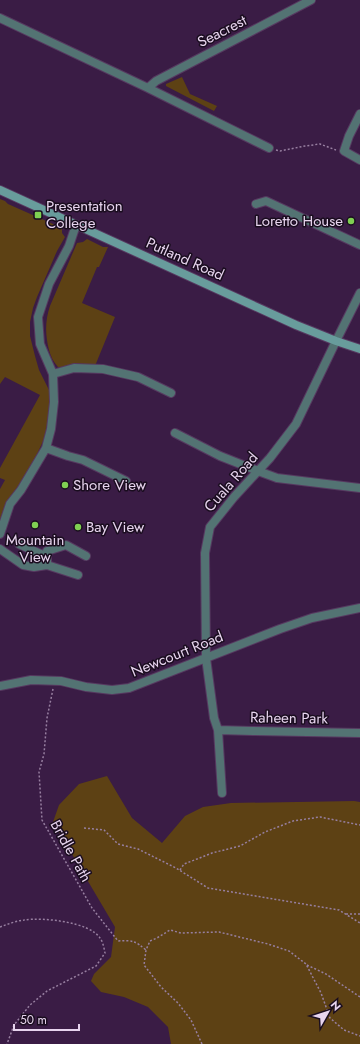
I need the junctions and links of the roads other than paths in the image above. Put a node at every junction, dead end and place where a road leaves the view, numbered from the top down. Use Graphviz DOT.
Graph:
graph roads {
  1 [pos="311,0"];
  2 [pos="0,18"];
  3 [pos="148,88"];
  4 [pos="360,114"];
  5 [pos="269,148"];
  6 [pos="360,160"];
  7 [pos="0,190"];
  8 [pos="256,204"];
  9 [pos="76,225"];
  10 [pos="360,245"];
  11 [pos="360,293"];
  12 [pos="336,341"];
  13 [pos="360,349"];
  14 [pos="53,374"];
  15 [pos="171,393"];
  16 [pos="175,433"];
  17 [pos="46,448"];
  18 [pos="258,472"];
  19 [pos="126,481"];
  20 [pos="360,488"];
  21 [pos="0,534"];
  22 [pos="20,544"];
  23 [pos="0,549"];
  24 [pos="86,556"];
  25 [pos="47,561"];
  26 [pos="78,575"];
  27 [pos="360,608"];
  28 [pos="206,658"];
  29 [pos="0,686"];
  30 [pos="218,730"];
  31 [pos="360,733"];
  32 [pos="222,793"];
  1 -- 3 [label="street, Seacrest"];
  2 -- 3 [label="street"];
  3 -- 5 [label="street"];
  4 -- 6 [label="street"];
  7 -- 9 [label="main road, Putland Road"];
  8 -- 10 [label="street"];
  9 -- 12 [label="main road, Putland Road"];
  9 -- 14 [label="street"];
  11 -- 12 [label="street, Cuala Road"];
  12 -- 13 [label="main road, Putland Road"];
  12 -- 18 [label="street, Cuala Road"];
  14 -- 15 [label="street"];
  14 -- 17 [label="street"];
  16 -- 18 [label="street"];
  17 -- 19 [label="street"];
  17 -- 21 [label="street"];
  18 -- 20 [label="street"];
  18 -- 28 [label="street, Cuala Road"];
  22 -- 25 [label="street"];
  23 -- 25 [label="street"];
  24 -- 25 [label="street"];
  25 -- 26 [label="street"];
  27 -- 28 [label="street, Newcourt Road"];
  28 -- 29 [label="street, Newcourt Road"];
  28 -- 30 [label="street, Cuala Road"];
  30 -- 31 [label="street, Raheen Park"];
  30 -- 32 [label="street, Cuala Road"];
}
